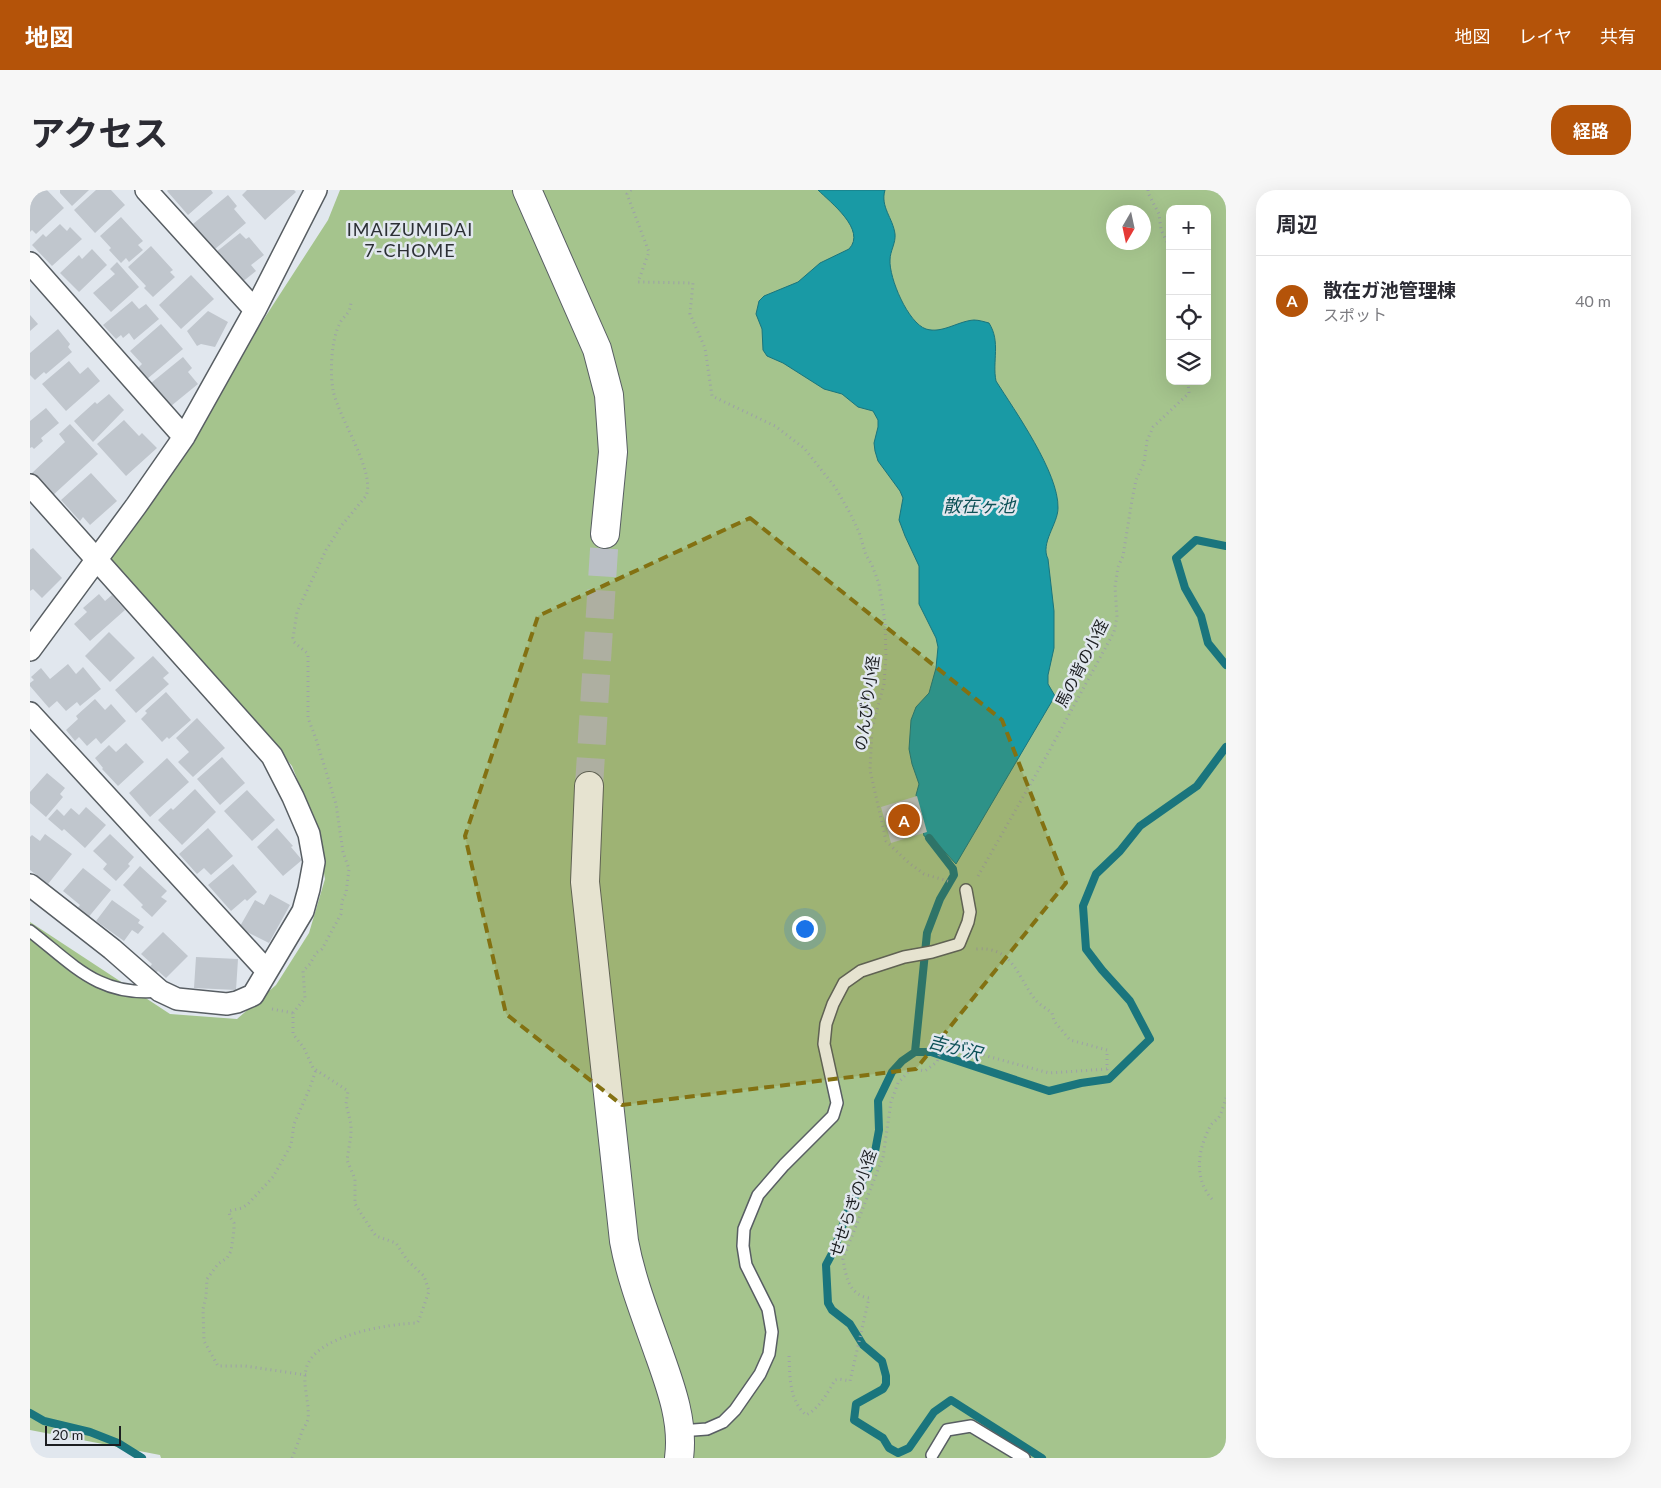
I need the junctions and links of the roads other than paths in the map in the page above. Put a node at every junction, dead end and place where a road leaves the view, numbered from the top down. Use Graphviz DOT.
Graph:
graph roads {
  1 [pos="146,190"];
  2 [pos="316,190"];
  3 [pos="527,190"];
  4 [pos="30,263"];
  5 [pos="255,310"];
  6 [pos="184,437"];
  7 [pos="30,485"];
  8 [pos="605,534"];
  9 [pos="96,560"];
  10 [pos="30,650"];
  11 [pos="30,713"];
  12 [pos="589,786"];
  13 [pos="30,885"];
  14 [pos="966,890"];
  15 [pos="30,931"];
  16 [pos="267,970"];
  17 [pos="160,991"];
  18 [pos="680,1431"];
  19 [pos="932,1456"];
  20 [pos="679,1458"];
  21 [pos="1024,1458"];
  1 -- 5 [label="street"];
  2 -- 5 [label="street"];
  3 -- 8 [label="street"];
  4 -- 6 [label="street"];
  5 -- 6 [label="street"];
  6 -- 9 [label="street"];
  7 -- 9 [label="street"];
  9 -- 10 [label="street"];
  9 -- 16 [label="street"];
  11 -- 16 [label="street"];
  12 -- 18 [label="street"];
  13 -- 17 [label="street"];
  14 -- 18 [label="lane"];
  15 -- 17 [label="lane"];
  16 -- 17 [label="street"];
  18 -- 20 [label="street"];
  19 -- 21 [label="lane"];
}
